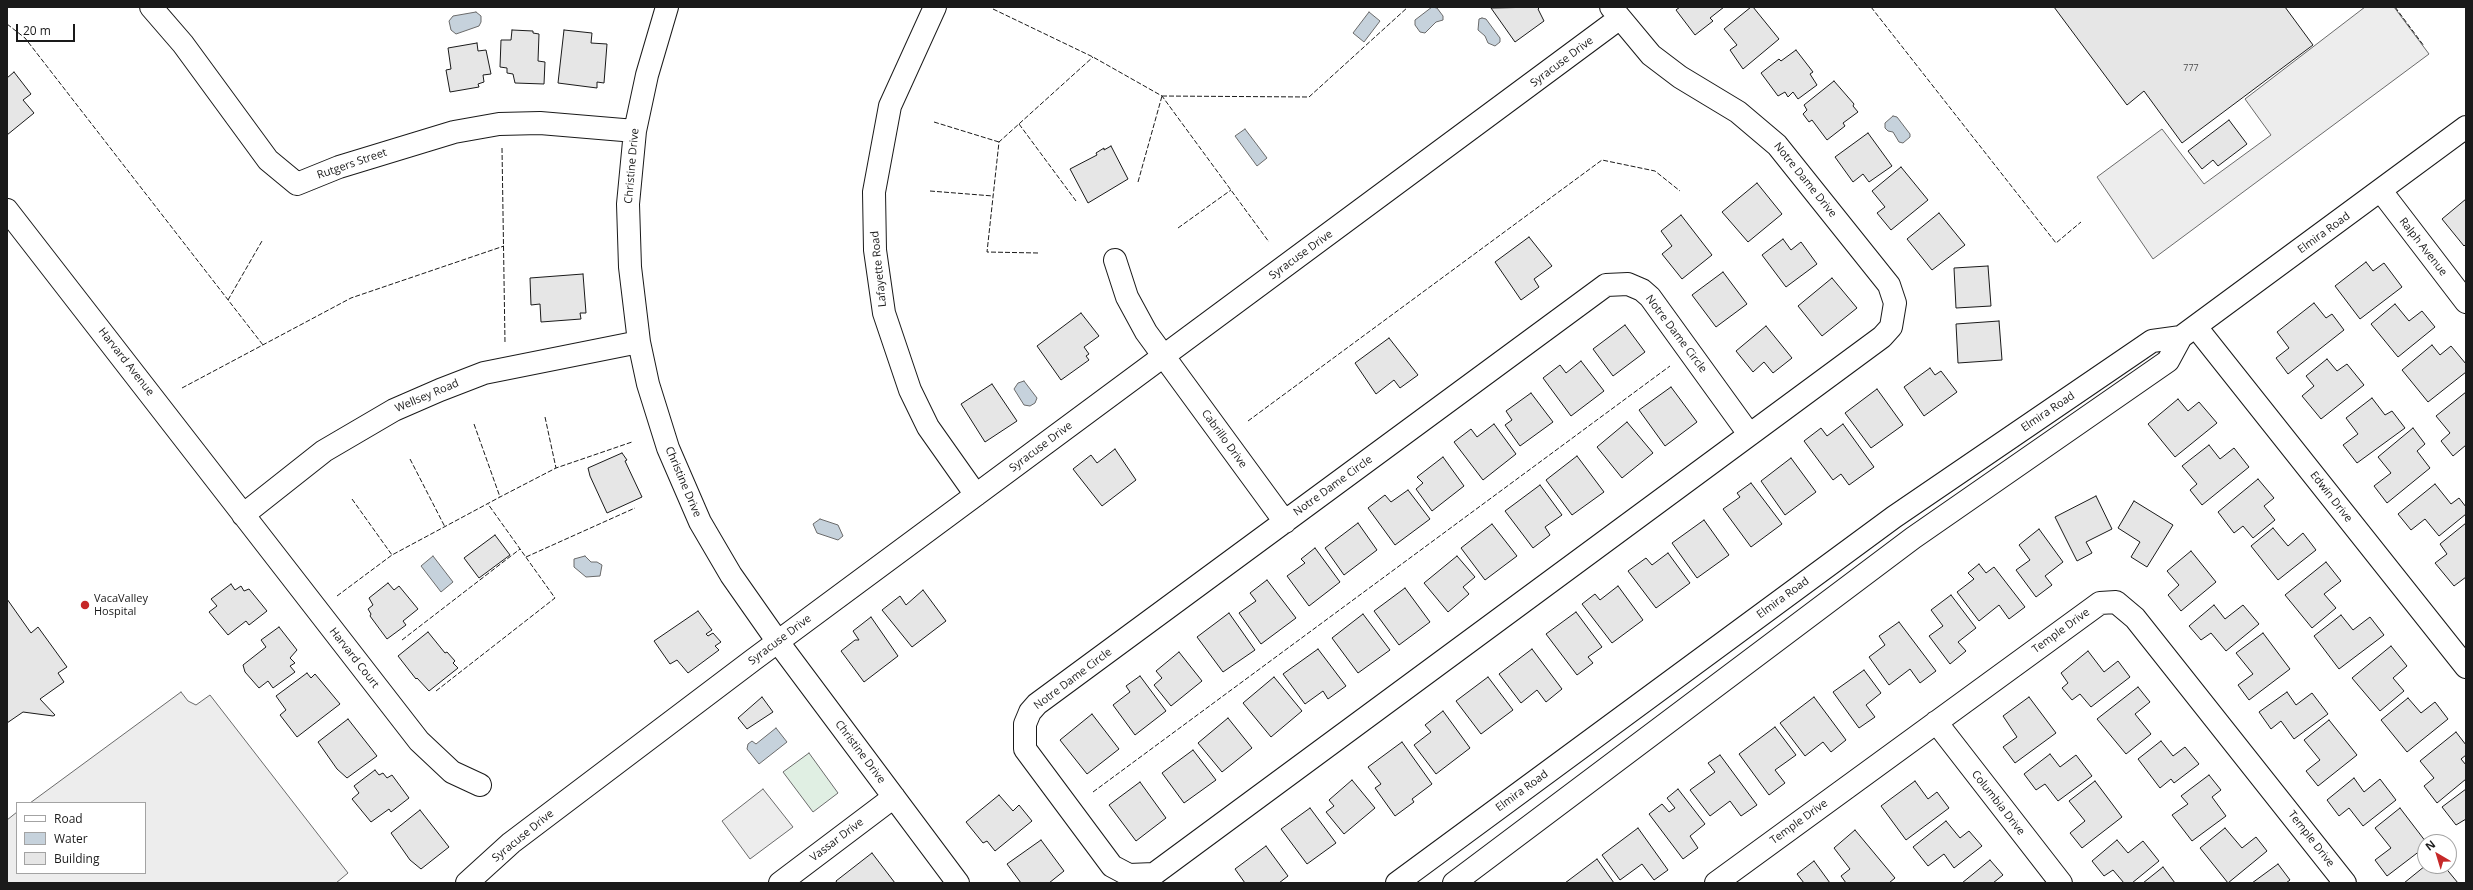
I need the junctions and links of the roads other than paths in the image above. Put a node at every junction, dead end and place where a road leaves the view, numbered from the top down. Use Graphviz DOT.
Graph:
graph roads {
  1 [pos="151,7"];
  2 [pos="667,7"];
  3 [pos="935,7"];
  4 [pos="1616,13"];
  5 [pos="2466,127"];
  6 [pos="634,131"];
  7 [pos="2381,191"];
  8 [pos="7,210"];
  9 [pos="1115,260"];
  10 [pos="2466,302"];
  11 [pos="2188,332"];
  12 [pos="1882,337"];
  13 [pos="639,342"];
  14 [pos="1163,356"];
  15 [pos="1749,434"];
  16 [pos="976,495"];
  17 [pos="243,515"];
  18 [pos="1285,522"];
  19 [pos="778,642"];
  20 [pos="2466,667"];
  21 [pos="1936,722"];
  22 [pos="480,785"];
  23 [pos="894,797"];
  24 [pos="789,880"];
  25 [pos="467,883"];
  26 [pos="958,883"];
  27 [pos="1397,883"];
  28 [pos="1454,883"];
  29 [pos="1716,883"];
  30 [pos="2061,883"];
  31 [pos="2345,883"];
  1 -- 6 [label="street, Rutgers Street"];
  2 -- 6 [label="street, Christine Drive"];
  3 -- 16 [label="street, Lafayette Road"];
  4 -- 12 [label="street, Notre Dame Drive"];
  4 -- 14 [label="street, Syracuse Drive"];
  5 -- 7 [label="street, Elmira Road"];
  6 -- 13 [label="street, Christine Drive"];
  7 -- 10 [label="street, Ralph Avenue"];
  7 -- 11 [label="street, Elmira Road"];
  8 -- 17 [label="street, Harvard Avenue"];
  9 -- 14 [label="street, Cabrillo Drive"];
  11 -- 20 [label="street, Edwin Drive"];
  11 -- 27 [label="street, Elmira Road"];
  11 -- 28 [label="street, Elmira Road"];
  12 -- 15 [label="street, Notre Dame Circle"];
  13 -- 17 [label="street, Wellsey Road"];
  13 -- 19 [label="street, Christine Drive"];
  14 -- 16 [label="street, Syracuse Drive"];
  14 -- 18 [label="street, Cabrillo Drive"];
  15 -- 18 [label="street, Notre Dame Circle"];
  15 -- 18 [label="street, Notre Dame Circle"];
  16 -- 19 [label="street, Syracuse Drive"];
  17 -- 22 [label="street, Harvard Court"];
  19 -- 23 [label="street, Christine Drive"];
  19 -- 25 [label="street, Syracuse Drive"];
  21 -- 29 [label="street, Temple Drive"];
  21 -- 30 [label="street, Columbia Drive"];
  21 -- 31 [label="street, Temple Drive"];
  23 -- 24 [label="street, Vassar Drive"];
  23 -- 26 [label="street, Christine Drive"];
}
